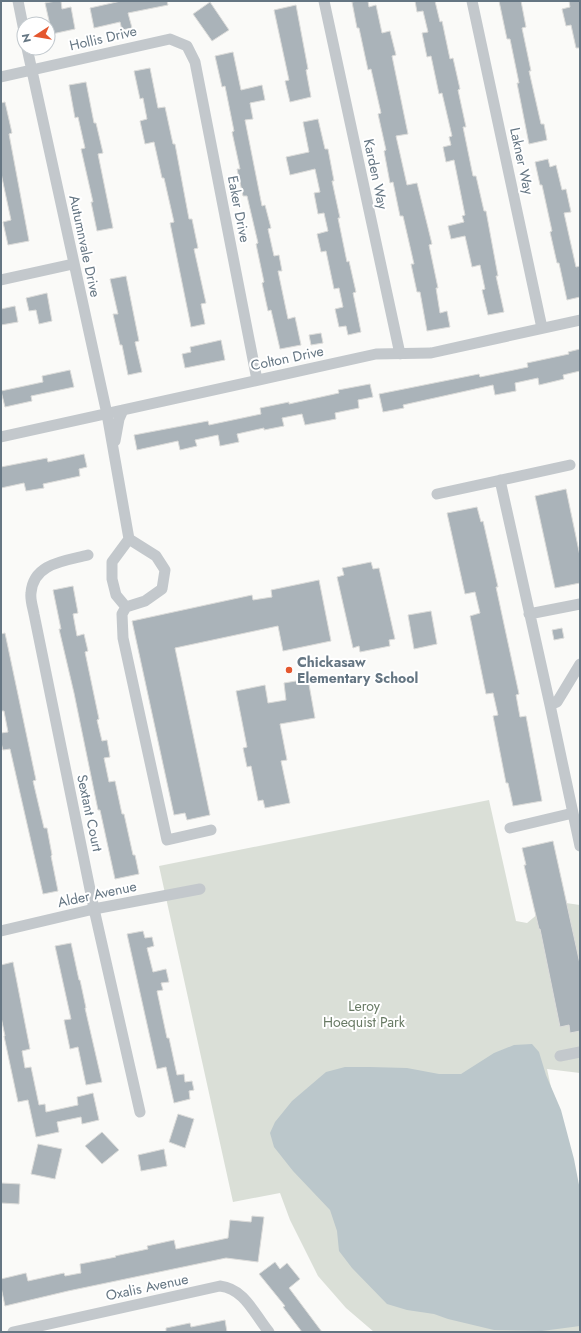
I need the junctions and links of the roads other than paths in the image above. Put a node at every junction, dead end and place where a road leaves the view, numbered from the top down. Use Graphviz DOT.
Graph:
graph roads {
  1 [pos="18,1"];
  2 [pos="324,1"];
  3 [pos="472,1"];
  4 [pos="21,16"];
  5 [pos="187,46"];
  6 [pos="30,56"];
  7 [pos="32,69"];
  8 [pos="1,77"];
  9 [pos="73,264"];
  10 [pos="1,280"];
  11 [pos="580,320"];
  12 [pos="542,328"];
  13 [pos="400,354"];
  14 [pos="256,380"];
  15 [pos="123,410"];
  16 [pos="107,414"];
  17 [pos="1,437"];
  18 [pos="114,449"];
  19 [pos="570,465"];
  20 [pos="500,480"];
  21 [pos="437,494"];
  22 [pos="130,540"];
  23 [pos="88,555"];
  24 [pos="580,604"];
  25 [pos="126,606"];
  26 [pos="529,614"];
  27 [pos="580,664"];
  28 [pos="550,706"];
  29 [pos="573,813"];
  30 [pos="510,828"];
  31 [pos="211,830"];
  32 [pos="580,846"];
  33 [pos="200,889"];
  34 [pos="94,909"];
  35 [pos="1,931"];
  36 [pos="580,1052"];
  37 [pos="560,1056"];
  38 [pos="140,1112"];
  39 [pos="13,1332"];
  40 [pos="268,1332"];
  1 -- 4 [label="street"];
  2 -- 13 [label="street, Karden Way"];
  3 -- 12 [label="street, Lakner Way"];
  5 -- 7 [label="street, Hollis Drive"];
  5 -- 14 [label="street, Eaker Drive"];
  6 -- 7 [label="street, Autumnvale Drive"];
  7 -- 8 [label="street, Hollis Drive"];
  7 -- 9 [label="street, Autumnvale Drive"];
  9 -- 10 [label="street"];
  9 -- 16 [label="street, Autumnvale Drive"];
  11 -- 12 [label="street, Colton Drive"];
  12 -- 13 [label="street, Colton Drive"];
  13 -- 14 [label="street, Colton Drive"];
  14 -- 15 [label="street, Colton Drive"];
  15 -- 16 [label="street, Colton Drive"];
  15 -- 18 [label="street, Autumnvale Drive"];
  16 -- 17 [label="street, Colton Drive"];
  16 -- 18 [label="street, Autumnvale Drive"];
  18 -- 22 [label="street, Autumnvale Drive"];
  19 -- 20 [label="street"];
  20 -- 21 [label="street"];
  20 -- 26 [label="street"];
  22 -- 25 [label="street"];
  22 -- 25 [label="street"];
  23 -- 34 [label="street, Sextant Court"];
  24 -- 26 [label="street"];
  25 -- 31 [label="street"];
  26 -- 28 [label="street"];
  27 -- 28 [label="street"];
  28 -- 29 [label="street"];
  29 -- 30 [label="street"];
  29 -- 32 [label="street"];
  33 -- 34 [label="street, Alder Avenue"];
  34 -- 35 [label="street, Alder Avenue"];
  34 -- 38 [label="street, Sextant Court"];
  36 -- 37 [label="street"];
  39 -- 40 [label="street, Oxalis Avenue"];
}
